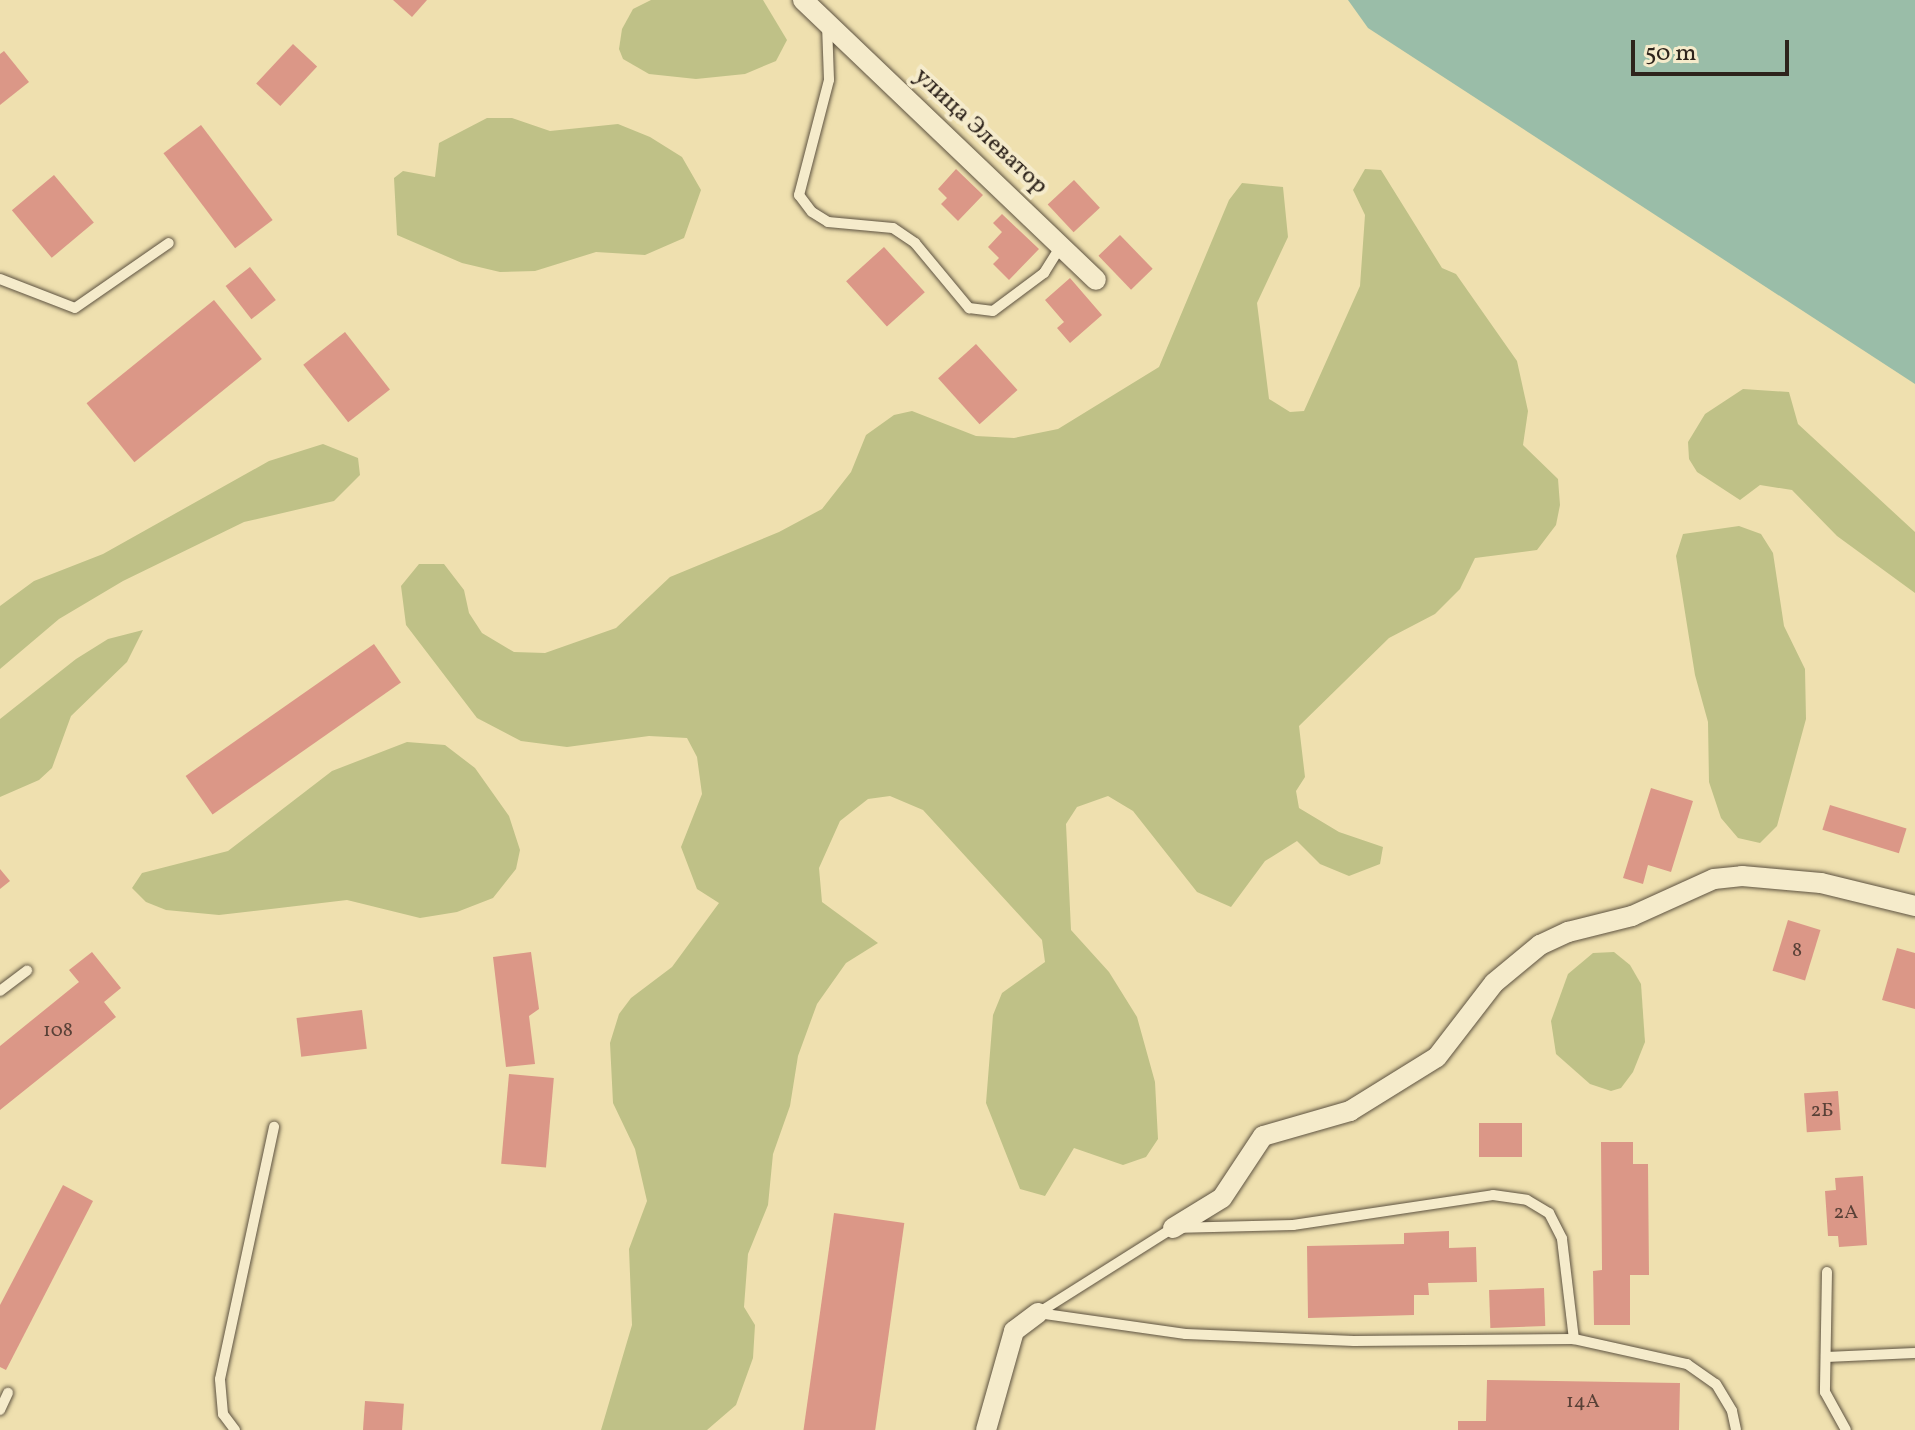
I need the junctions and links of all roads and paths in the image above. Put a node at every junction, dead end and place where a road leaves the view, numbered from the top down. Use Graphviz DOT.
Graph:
graph roads {
  1 [pos="803,0"];
  2 [pos="827,24"];
  3 [pos="169,243"];
  4 [pos="1062,244"];
  5 [pos="0,279"];
  6 [pos="1096,280"];
  7 [pos="1915,906"];
  8 [pos="27,971"];
  9 [pos="0,991"];
  10 [pos="274,1127"];
  11 [pos="1173,1228"];
  12 [pos="1827,1272"];
  13 [pos="1038,1313"];
  14 [pos="1574,1339"];
  15 [pos="1915,1353"];
  16 [pos="1826,1357"];
  17 [pos="8,1393"];
  18 [pos="0,1410"];
  19 [pos="235,1430"];
  20 [pos="986,1430"];
  21 [pos="1736,1430"];
  22 [pos="1846,1430"];
  1 -- 2 [label="street, улица Элеватор"];
  2 -- 4 [label="street, улица Элеватор"];
  2 -- 4 [label="lane"];
  3 -- 5 [label="lane"];
  4 -- 6 [label="street, улица Элеватор"];
  7 -- 11 [label="street"];
  8 -- 9 [label="lane"];
  10 -- 19 [label="lane"];
  11 -- 13 [label="lane"];
  11 -- 14 [label="lane"];
  12 -- 16 [label="lane"];
  13 -- 14 [label="lane"];
  13 -- 20 [label="street"];
  14 -- 21 [label="lane"];
  15 -- 16 [label="lane"];
  16 -- 22 [label="lane"];
  17 -- 18 [label="lane"];
}
